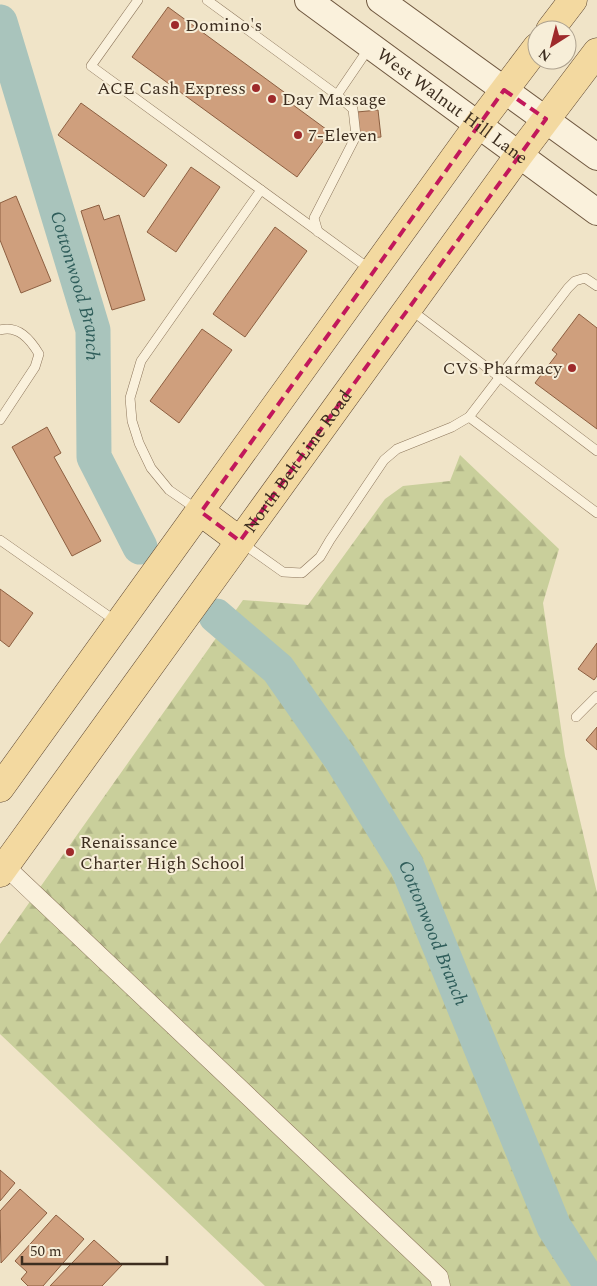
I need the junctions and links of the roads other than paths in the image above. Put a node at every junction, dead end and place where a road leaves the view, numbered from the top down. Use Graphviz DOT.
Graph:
graph roads {
  1 [pos="138,0"];
  2 [pos="207,0"];
  3 [pos="308,0"];
  4 [pos="380,0"];
  5 [pos="574,0"];
  6 [pos="558,20"];
  7 [pos="371,46"];
  8 [pos="597,52"];
  9 [pos="527,60"];
  10 [pos="504,90"];
  11 [pos="337,95"];
  12 [pos="546,119"];
  13 [pos="478,125"];
  14 [pos="519,155"];
  15 [pos="597,156"];
  16 [pos="261,190"];
  17 [pos="597,212"];
  18 [pos="318,232"];
  19 [pos="373,271"];
  20 [pos="597,286"];
  21 [pos="408,309"];
  22 [pos="0,330"];
  23 [pos="501,377"];
  24 [pos="469,417"];
  25 [pos="0,420"];
  26 [pos="597,451"];
  27 [pos="200,512"];
  28 [pos="597,513"];
  29 [pos="0,540"];
  30 [pos="240,541"];
  31 [pos="119,624"];
  32 [pos="597,696"];
  33 [pos="576,718"];
  34 [pos="0,788"];
  35 [pos="3,869"];
  36 [pos="441,1286"];
  1 -- 16 [label="lane"];
  2 -- 11 [label="lane"];
  3 -- 7 [label="main road, West Walnut Hill Lane"];
  4 -- 10 [label="main road"];
  5 -- 6 [label="main road"];
  7 -- 11 [label="lane"];
  7 -- 13 [label="main road, West Walnut Hill Lane"];
  8 -- 12 [label="main road, North Belt Line Road"];
  9 -- 10 [label="main road"];
  10 -- 12 [label="main road"];
  10 -- 13 [label="main road"];
  11 -- 18 [label="lane"];
  12 -- 14 [label="main road, North Belt Line Road"];
  12 -- 15 [label="main road"];
  13 -- 14 [label="main road, West Walnut Hill Lane"];
  13 -- 19 [label="main road"];
  14 -- 17 [label="main road, West Walnut Hill Lane"];
  14 -- 21 [label="main road, North Belt Line Road"];
  16 -- 18 [label="lane"];
  16 -- 27 [label="lane"];
  18 -- 19 [label="lane"];
  19 -- 27 [label="main road"];
  20 -- 23 [label="lane"];
  21 -- 23 [label="lane"];
  21 -- 30 [label="main road, North Belt Line Road"];
  22 -- 25 [label="lane"];
  23 -- 24 [label="lane"];
  23 -- 26 [label="lane"];
  24 -- 28 [label="lane"];
  24 -- 30 [label="lane"];
  27 -- 30 [label="main road"];
  27 -- 31 [label="main road"];
  29 -- 31 [label="lane"];
  30 -- 35 [label="main road, North Belt Line Road"];
  31 -- 34 [label="main road"];
  32 -- 33 [label="lane"];
  35 -- 36 [label="street"];
}
